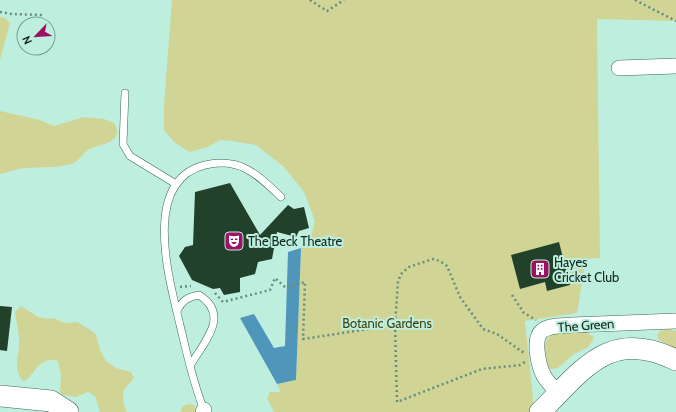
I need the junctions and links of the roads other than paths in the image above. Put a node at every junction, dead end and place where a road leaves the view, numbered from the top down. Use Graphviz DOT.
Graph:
graph roads {
  1 [pos="676,66"];
  2 [pos="619,68"];
  3 [pos="125,94"];
  4 [pos="176,184"];
  5 [pos="282,197"];
  6 [pos="177,311"];
  7 [pos="676,321"];
  8 [pos="676,360"];
  9 [pos="190,366"];
  10 [pos="558,393"];
  11 [pos="0,396"];
  12 [pos="203,411"];
  13 [pos="66,412"];
  14 [pos="540,412"];
  1 -- 2 [label="street"];
  3 -- 4 [label="lane"];
  4 -- 5 [label="lane"];
  4 -- 6 [label="lane"];
  6 -- 9 [label="lane"];
  6 -- 9 [label="lane"];
  7 -- 10 [label="street, The Green"];
  8 -- 10 [label="street"];
  9 -- 12 [label="lane"];
  10 -- 14 [label="street"];
  11 -- 13 [label="street"];
}
